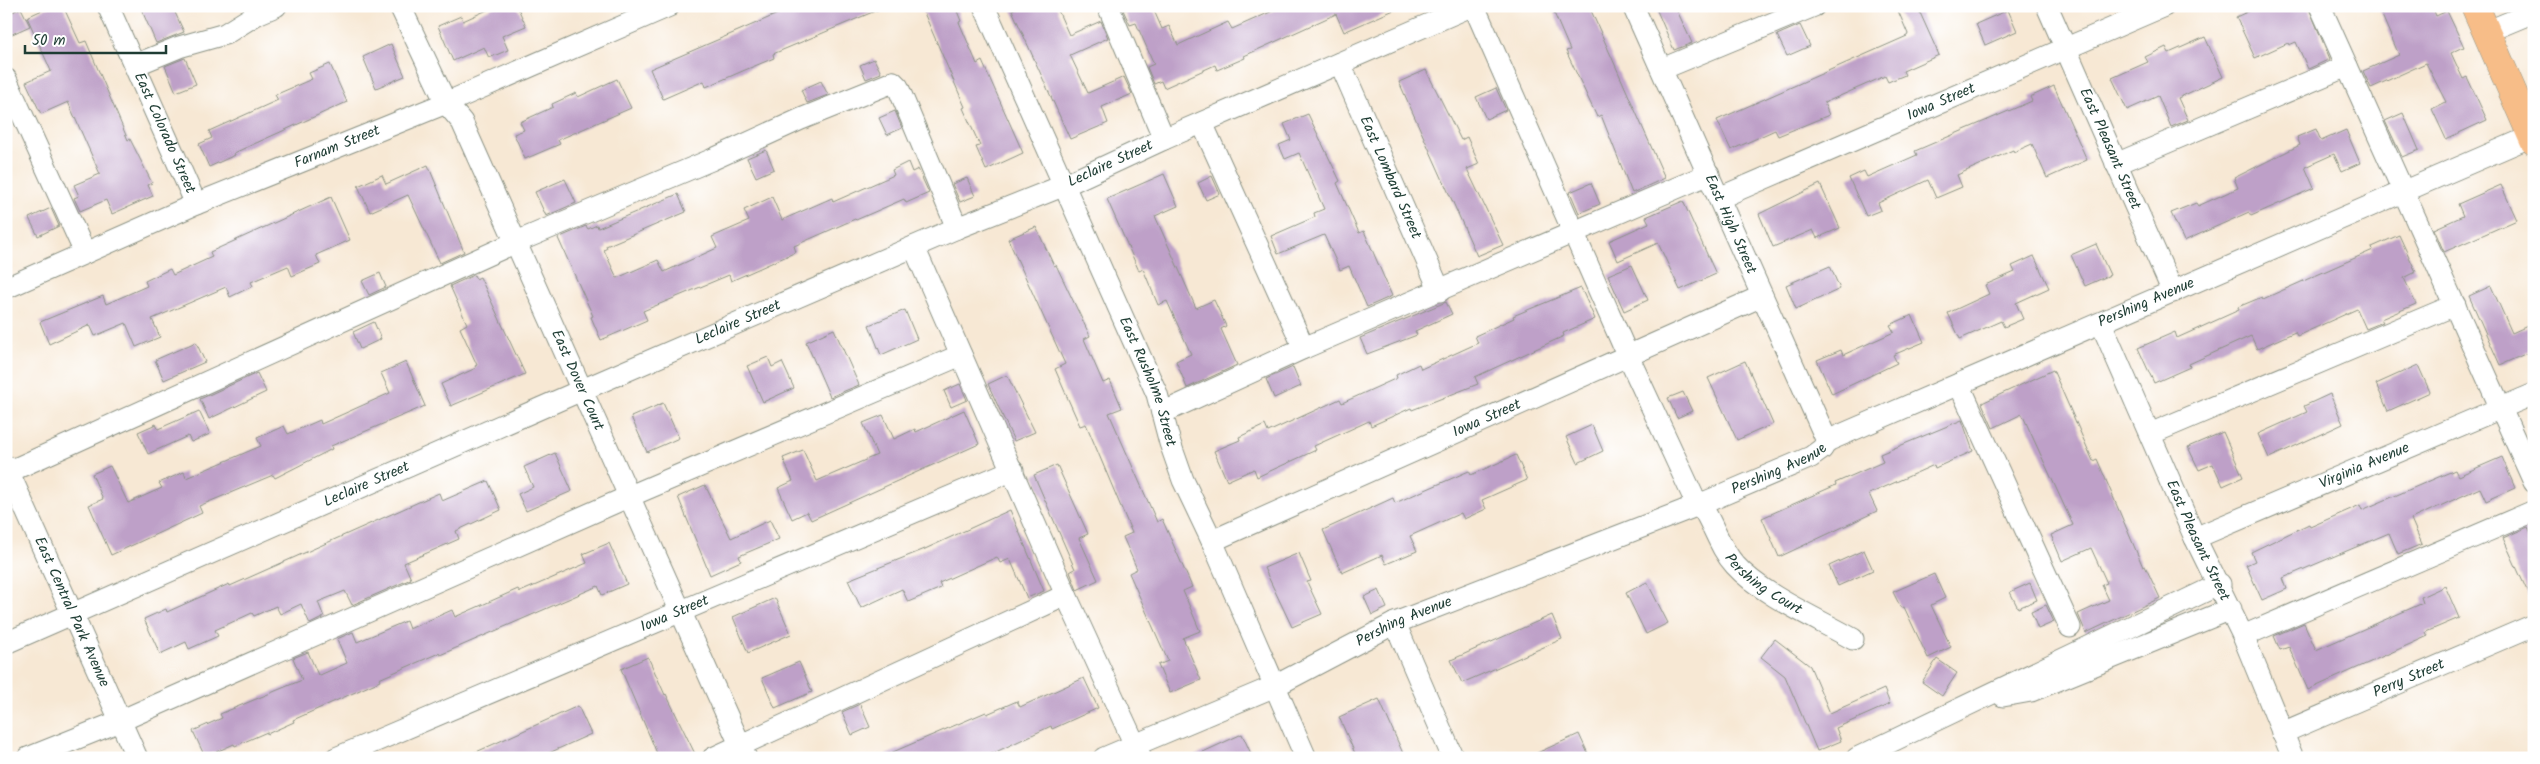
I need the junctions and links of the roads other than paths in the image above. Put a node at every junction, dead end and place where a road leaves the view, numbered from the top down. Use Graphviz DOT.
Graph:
graph roads {
  1 [pos="108,6"];
  2 [pos="400,6"];
  3 [pos="669,6"];
  4 [pos="984,6"];
  5 [pos="1108,6"];
  6 [pos="1473,6"];
  7 [pos="1633,6"];
  8 [pos="1814,6"];
  9 [pos="2047,6"];
  10 [pos="2164,6"];
  11 [pos="2320,6"];
  12 [pos="2475,6"];
  13 [pos="263,9"];
  14 [pos="2534,12"];
  15 [pos="2486,32"];
  16 [pos="2066,48"];
  17 [pos="1340,63"];
  18 [pos="135,65"];
  19 [pos="2347,66"];
  20 [pos="1662,69"];
  21 [pos="6,79"];
  22 [pos="446,103"];
  23 [pos="1202,123"];
  24 [pos="2533,138"];
  25 [pos="1164,139"];
  26 [pos="2116,164"];
  27 [pos="1709,174"];
  28 [pos="1065,185"];
  29 [pos="2405,191"];
  30 [pos="1720,198"];
  31 [pos="196,204"];
  32 [pos="957,228"];
  33 [pos="1574,232"];
  34 [pos="514,243"];
  35 [pos="914,247"];
  36 [pos="85,253"];
  37 [pos="6,288"];
  38 [pos="1440,291"];
  39 [pos="2173,292"];
  40 [pos="1762,296"];
  41 [pos="2454,305"];
  42 [pos="2100,323"];
  43 [pos="1304,348"];
  44 [pos="1627,354"];
  45 [pos="961,355"];
  46 [pos="1959,384"];
  47 [pos="582,390"];
  48 [pos="2534,394"];
  49 [pos="2500,408"];
  50 [pos="1162,413"];
  51 [pos="2150,434"];
  52 [pos="1827,441"];
  53 [pos="7,470"];
  54 [pos="1013,470"];
  55 [pos="2534,482"];
  56 [pos="630,496"];
  57 [pos="1701,504"];
  58 [pos="2534,511"];
  59 [pos="2195,538"];
  60 [pos="1212,541"];
  61 [pos="2220,584"];
  62 [pos="1066,595"];
  63 [pos="2231,608"];
  64 [pos="682,612"];
  65 [pos="73,615"];
  66 [pos="1396,624"];
  67 [pos="2534,625"];
  68 [pos="2070,627"];
  69 [pos="2243,636"];
  70 [pos="1853,639"];
  71 [pos="6,643"];
  72 [pos="1275,686"];
  73 [pos="1974,702"];
  74 [pos="120,721"];
  75 [pos="2282,733"];
  76 [pos="1138,751"];
  77 [pos="743,752"];
  78 [pos="28,758"];
  79 [pos="137,758"];
  80 [pos="336,758"];
  81 [pos="714,758"];
  82 [pos="1104,758"];
  83 [pos="1306,758"];
  84 [pos="1453,758"];
  85 [pos="1857,758"];
  86 [pos="2293,758"];
  1 -- 18 [label="street, East Colorado Street"];
  2 -- 22 [label="street, East Dover Court"];
  3 -- 22 [label="street, Farnam Street"];
  4 -- 28 [label="street, East Rusholme Street"];
  5 -- 25 [label="street"];
  6 -- 17 [label="street, Leclaire Street"];
  6 -- 33 [label="street, Pershing Court"];
  7 -- 20 [label="street, East High Street"];
  8 -- 20 [label="street"];
  9 -- 16 [label="street, East Pleasant Street"];
  10 -- 16 [label="street, Iowa Street"];
  11 -- 19 [label="street"];
  12 -- 15 [label="main road"];
  13 -- 18 [label="street"];
  14 -- 15 [label="street"];
  15 -- 24 [label="main road"];
  16 -- 26 [label="street, East Pleasant Street"];
  16 -- 30 [label="street, Iowa Street"];
  17 -- 23 [label="street, Leclaire Street"];
  17 -- 38 [label="street, East Lombard Street"];
  18 -- 31 [label="street, East Colorado Street"];
  19 -- 26 [label="street"];
  19 -- 29 [label="street"];
  20 -- 27 [label="street, East High Street"];
  21 -- 36 [label="street"];
  22 -- 31 [label="street, Farnam Street"];
  22 -- 34 [label="street, East Dover Court"];
  23 -- 25 [label="street, Leclaire Street"];
  23 -- 43 [label="street"];
  24 -- 29 [label="street, Pershing Avenue"];
  25 -- 28 [label="street, Leclaire Street"];
  26 -- 39 [label="street, East Pleasant Street"];
  27 -- 30 [label="street, East High Street"];
  27 -- 33 [label="street"];
  28 -- 32 [label="street, Leclaire Street"];
  28 -- 50 [label="street, East Rusholme Street"];
  29 -- 39 [label="street, Pershing Avenue"];
  29 -- 41 [label="street"];
  30 -- 40 [label="street, East High Street"];
  31 -- 36 [label="street, Farnam Street"];
  32 -- 34 [label="street"];
  32 -- 35 [label="street, Leclaire Street"];
  33 -- 38 [label="street"];
  33 -- 44 [label="street, Pershing Court"];
  34 -- 47 [label="street, East Dover Court"];
  34 -- 53 [label="street"];
  35 -- 45 [label="street"];
  35 -- 47 [label="street, Leclaire Street"];
  36 -- 37 [label="street, Farnam Street"];
  38 -- 43 [label="street"];
  39 -- 42 [label="street, Pershing Avenue"];
  40 -- 44 [label="street, Iowa Street"];
  40 -- 52 [label="street, East High Street"];
  41 -- 49 [label="street"];
  41 -- 51 [label="street"];
  42 -- 46 [label="street, Pershing Avenue"];
  42 -- 51 [label="street, East Pleasant Street"];
  43 -- 50 [label="street"];
  44 -- 57 [label="street, Pershing Court"];
  44 -- 60 [label="street, Iowa Street"];
  45 -- 54 [label="street"];
  45 -- 56 [label="street"];
  46 -- 52 [label="street, Pershing Avenue"];
  46 -- 68 [label="street"];
  47 -- 56 [label="street, East Dover Court"];
  47 -- 65 [label="street, Leclaire Street"];
  48 -- 49 [label="street, Virginia Avenue"];
  49 -- 55 [label="street"];
  49 -- 59 [label="street, Virginia Avenue"];
  50 -- 60 [label="street, East Rusholme Street"];
  51 -- 59 [label="street, East Pleasant Street"];
  52 -- 57 [label="street, Pershing Avenue"];
  53 -- 65 [label="street, East Central Park Avenue"];
  54 -- 62 [label="street"];
  54 -- 64 [label="street, Iowa Street"];
  56 -- 64 [label="street, East Dover Court"];
  56 -- 74 [label="street"];
  57 -- 66 [label="street, Pershing Avenue"];
  57 -- 70 [label="street, Pershing Court"];
  58 -- 69 [label="street"];
  59 -- 61 [label="street, East Pleasant Street"];
  60 -- 72 [label="street, East Rusholme Street"];
  61 -- 63 [label="street, East Pleasant Street"];
  61 -- 73 [label="street"];
  62 -- 76 [label="street"];
  62 -- 77 [label="street"];
  63 -- 69 [label="street, East Pleasant Street"];
  63 -- 73 [label="street"];
  64 -- 77 [label="street, East Dover Court"];
  64 -- 80 [label="street, Iowa Street"];
  65 -- 71 [label="street, Leclaire Street"];
  65 -- 74 [label="street, East Central Park Avenue"];
  66 -- 72 [label="street, Pershing Avenue"];
  66 -- 84 [label="street"];
  67 -- 75 [label="street, Perry Street"];
  69 -- 75 [label="street, East Pleasant Street"];
  72 -- 76 [label="street, Pershing Avenue"];
  72 -- 83 [label="street, East Rusholme Street"];
  73 -- 85 [label="street"];
  74 -- 78 [label="street"];
  74 -- 79 [label="street, East Central Park Avenue"];
  75 -- 86 [label="street, East Pleasant Street"];
  76 -- 82 [label="street, Pershing Avenue"];
  77 -- 81 [label="street"];
}
